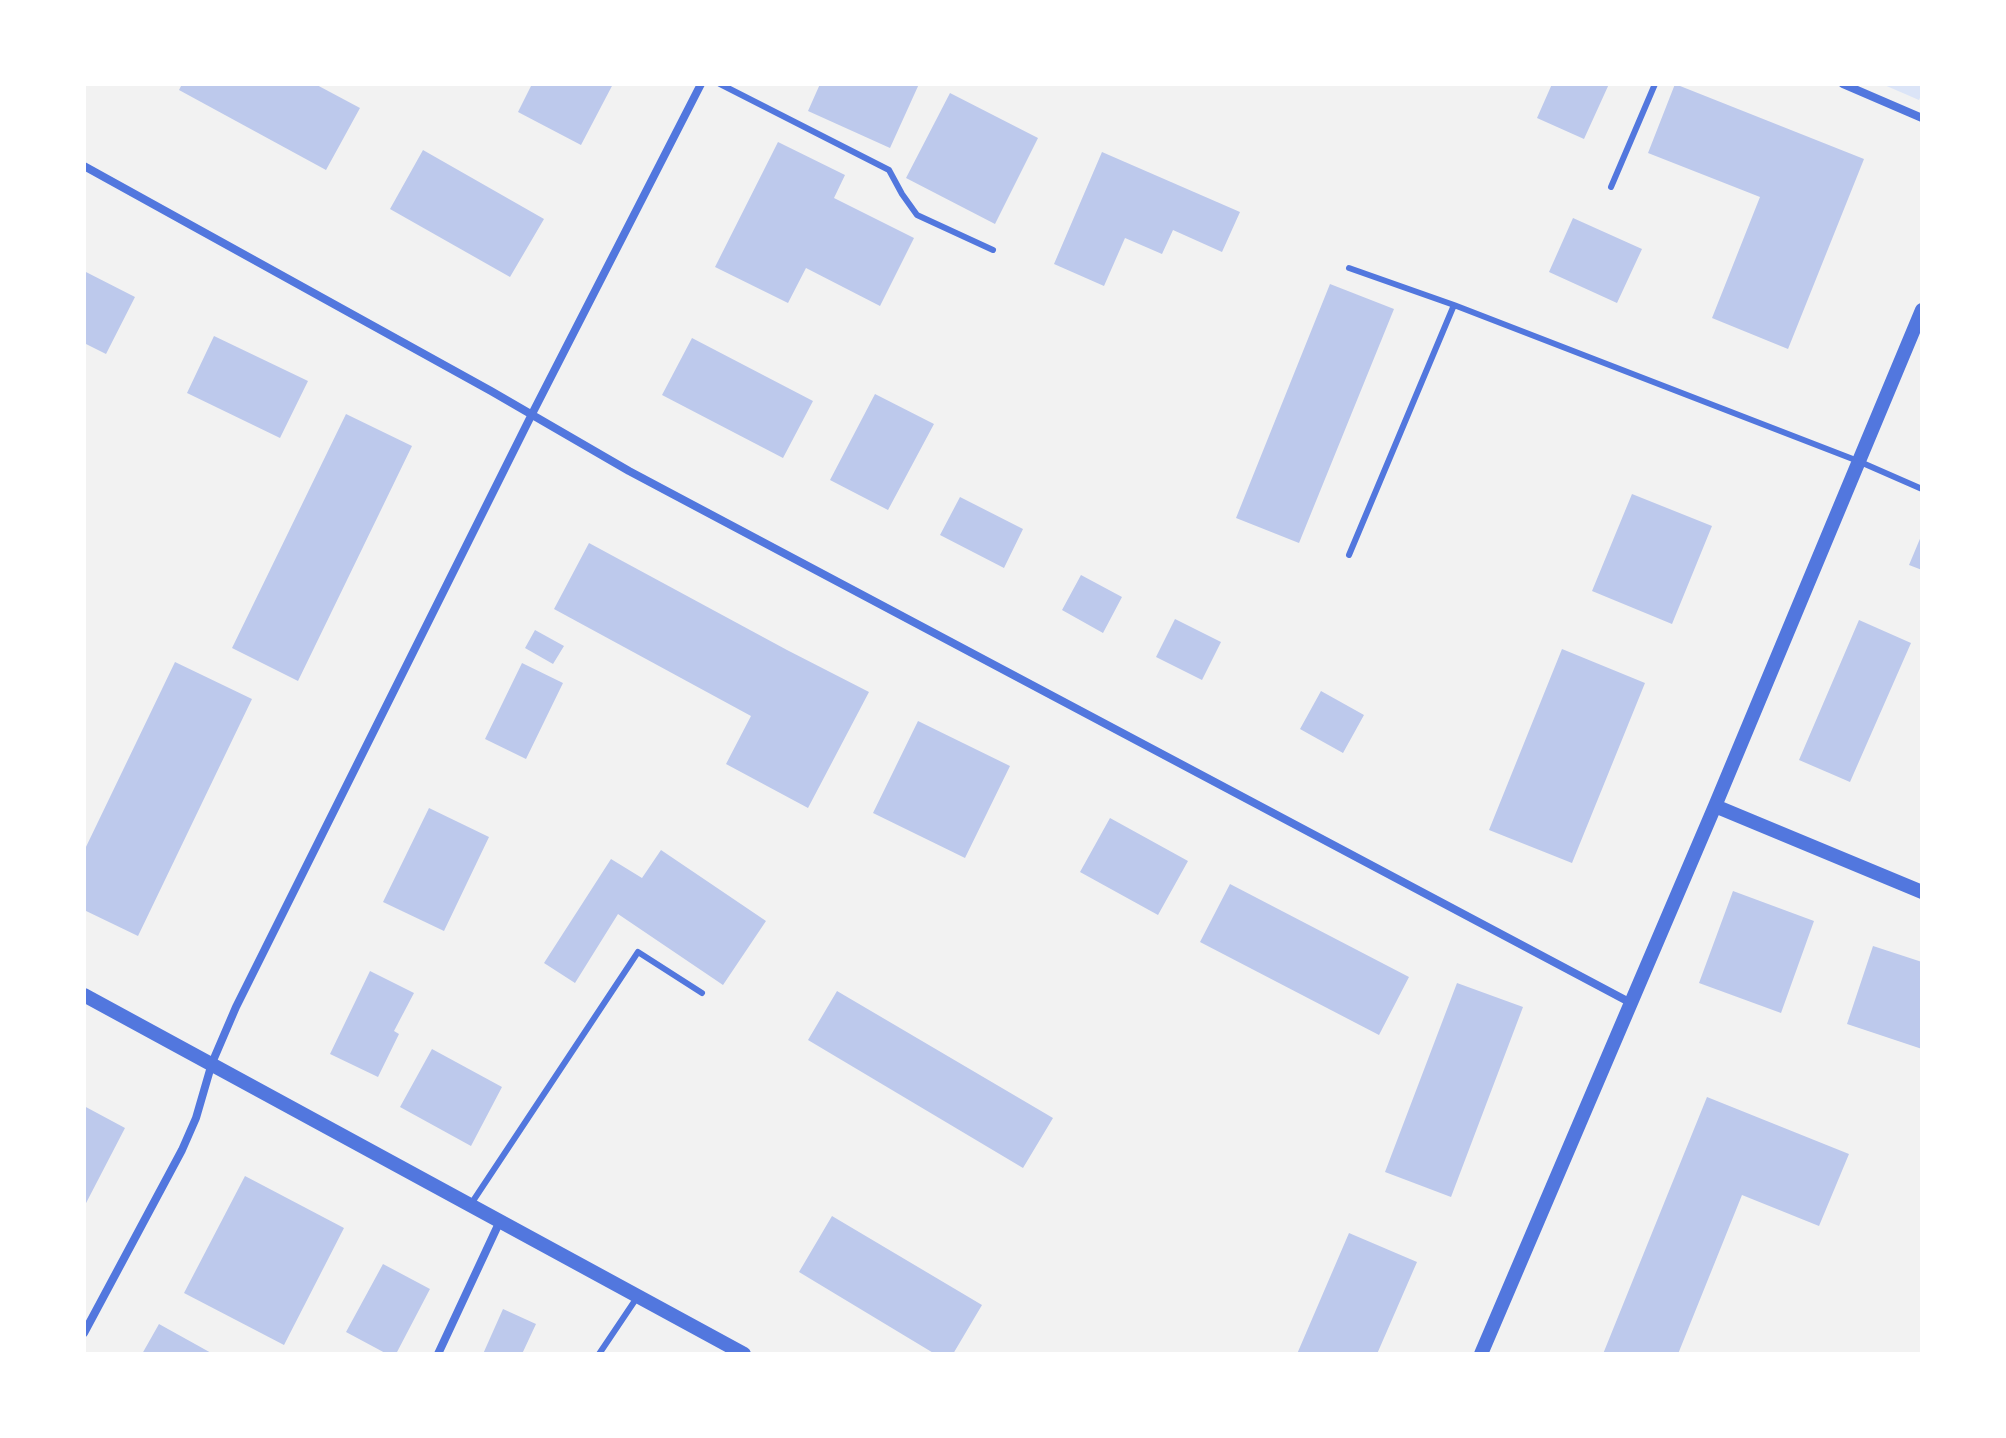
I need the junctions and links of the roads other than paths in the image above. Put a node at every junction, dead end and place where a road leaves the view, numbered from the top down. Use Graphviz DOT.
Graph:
graph roads {
  1 [pos="701,84"];
  2 [pos="720,84"];
  3 [pos="1655,84"];
  4 [pos="1843,84"];
  5 [pos="1922,118"];
  6 [pos="84,166"];
  7 [pos="1611,187"];
  8 [pos="993,250"];
  9 [pos="1349,268"];
  10 [pos="1454,305"];
  11 [pos="1920,318"];
  12 [pos="532,414"];
  13 [pos="1858,461"];
  14 [pos="1922,489"];
  15 [pos="1349,555"];
  16 [pos="1715,806"];
  17 [pos="1922,892"];
  18 [pos="702,993"];
  19 [pos="84,995"];
  20 [pos="1631,1003"];
  21 [pos="212,1063"];
  22 [pos="471,1204"];
  23 [pos="501,1220"];
  24 [pos="638,1296"];
  25 [pos="87,1322"];
  26 [pos="84,1333"];
  27 [pos="438,1354"];
  28 [pos="599,1354"];
  29 [pos="744,1354"];
  30 [pos="1481,1354"];
  1 -- 12 [label="street"];
  2 -- 8 [label="lane"];
  3 -- 7 [label="lane"];
  4 -- 5 [label="street"];
  6 -- 12 [label="street"];
  9 -- 10 [label="lane"];
  10 -- 13 [label="lane"];
  10 -- 15 [label="lane"];
  11 -- 13 [label="street"];
  12 -- 20 [label="street"];
  12 -- 21 [label="street"];
  13 -- 14 [label="lane"];
  13 -- 16 [label="street"];
  16 -- 17 [label="street"];
  16 -- 20 [label="street"];
  18 -- 22 [label="lane"];
  19 -- 21 [label="street"];
  20 -- 30 [label="street"];
  21 -- 22 [label="street"];
  21 -- 25 [label="street"];
  22 -- 23 [label="street"];
  23 -- 24 [label="street"];
  23 -- 27 [label="street"];
  24 -- 28 [label="lane"];
  24 -- 29 [label="street"];
  25 -- 26 [label="street"];
}
